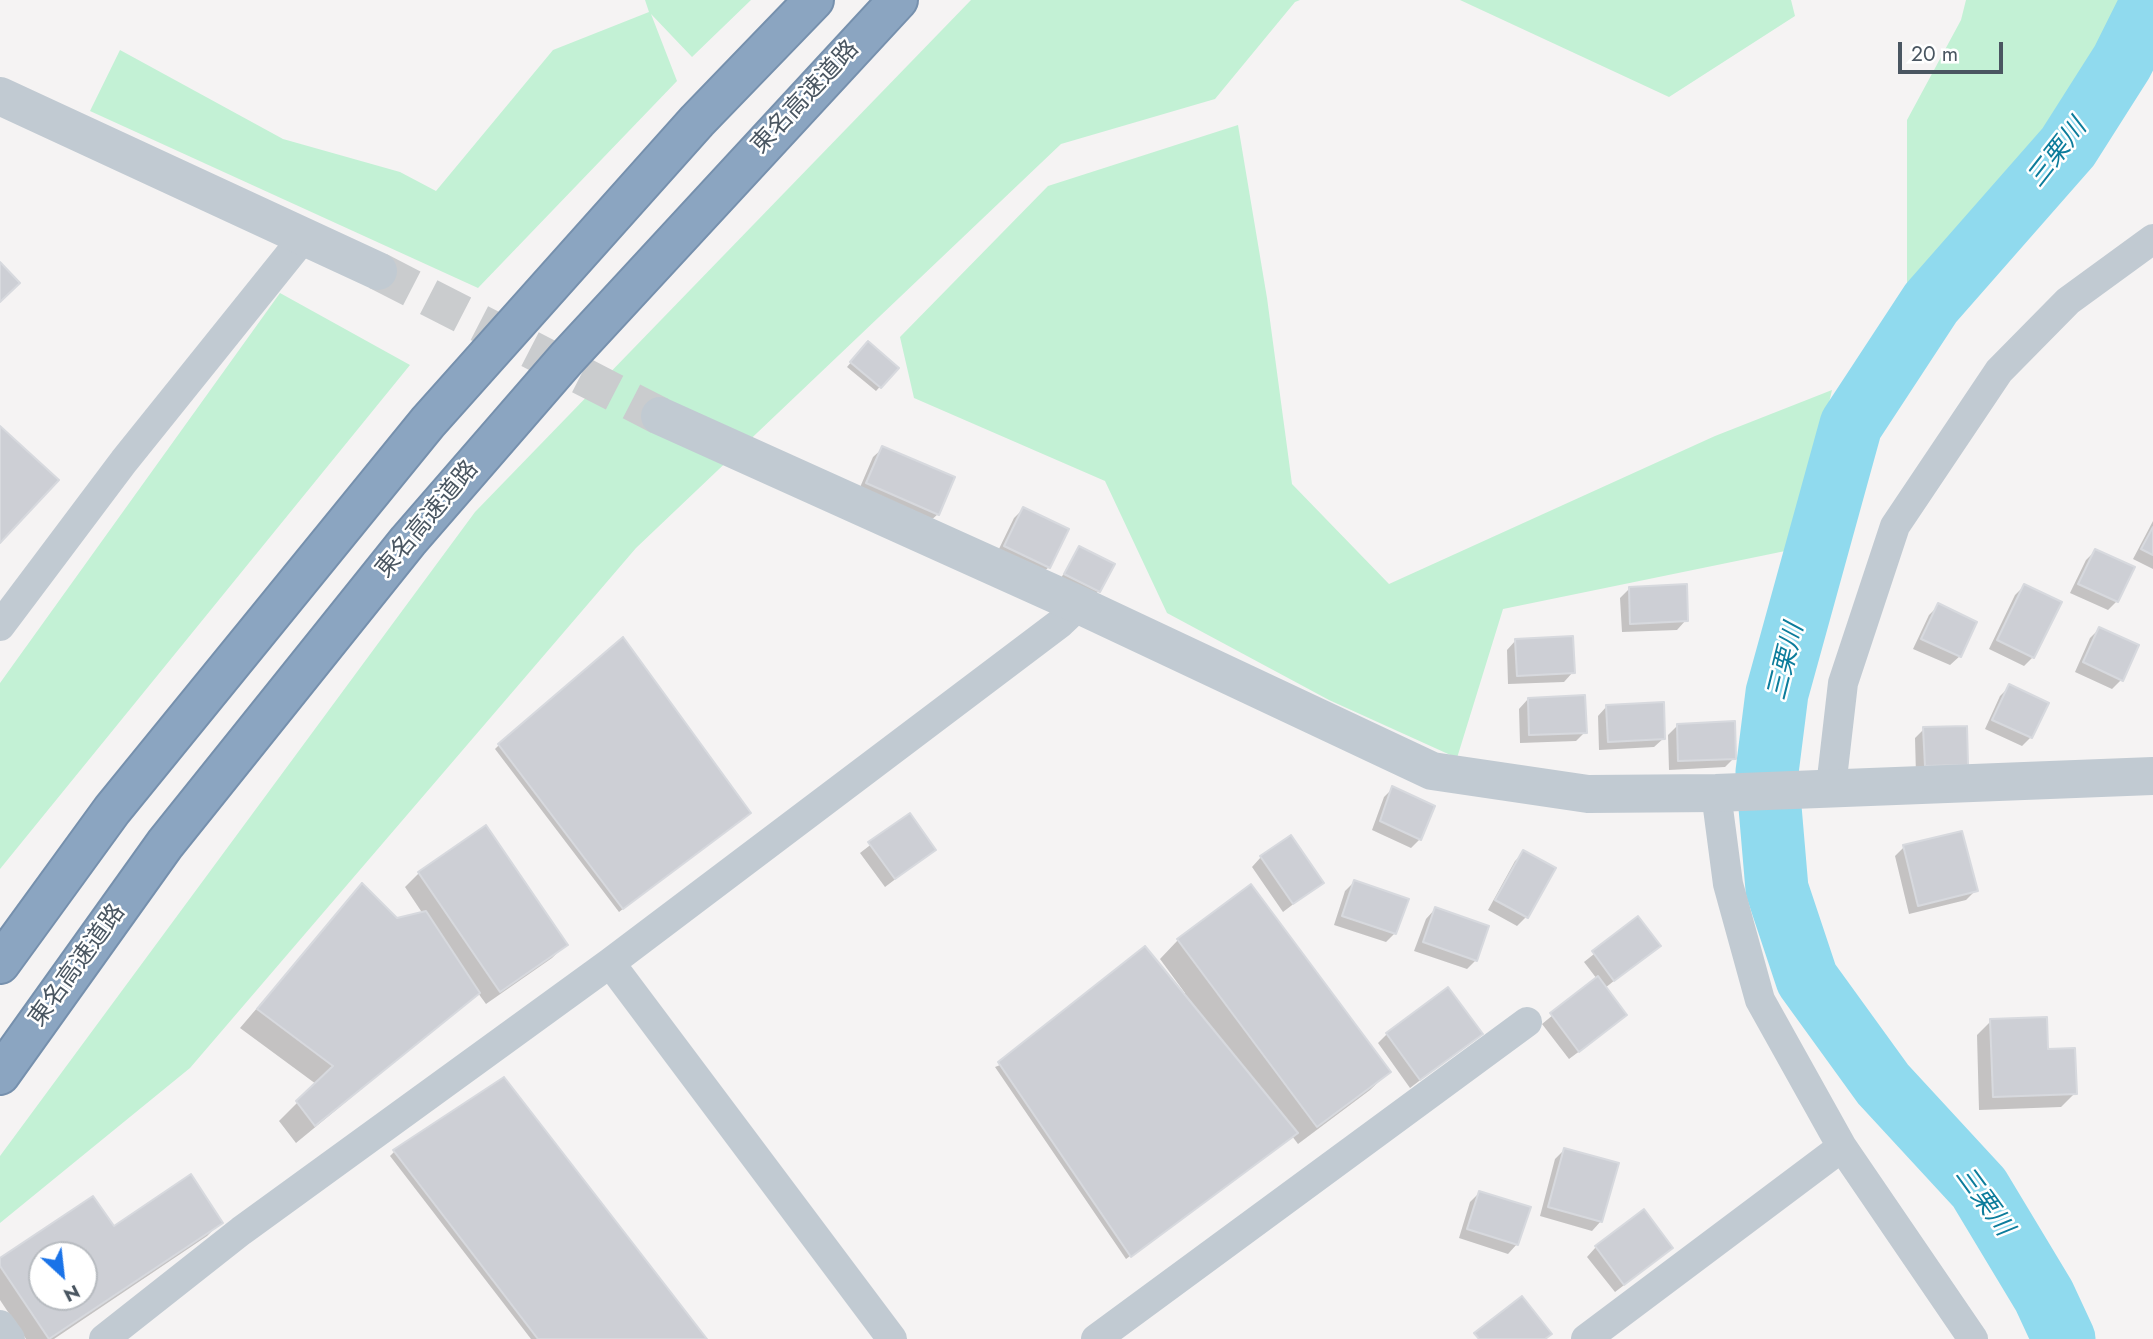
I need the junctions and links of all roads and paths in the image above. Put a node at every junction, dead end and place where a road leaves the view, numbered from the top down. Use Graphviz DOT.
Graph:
graph roads {
  1 [pos="814,0"];
  2 [pos="898,0"];
  3 [pos="0,96"];
  4 [pos="303,237"];
  5 [pos="2153,239"];
  6 [pos="378,271"];
  7 [pos="660,416"];
  8 [pos="1079,605"];
  9 [pos="0,626"];
  10 [pos="2153,776"];
  11 [pos="1831,787"];
  12 [pos="1716,793"];
  13 [pos="610,963"];
  14 [pos="0,964"];
  15 [pos="1527,1022"];
  16 [pos="9,1062"];
  17 [pos="1842,1147"];
  18 [pos="0,1325"];
  19 [pos="10,1339"];
  20 [pos="104,1339"];
  21 [pos="892,1339"];
  22 [pos="1096,1339"];
  23 [pos="1586,1339"];
  24 [pos="1973,1339"];
  1 -- 14 [label="highway"];
  2 -- 16 [label="highway, 東名高速道路"];
  3 -- 4 [label="street"];
  4 -- 6 [label="street"];
  4 -- 9 [label="street"];
  5 -- 11 [label="street"];
  7 -- 8 [label="street"];
  8 -- 12 [label="street"];
  8 -- 13 [label="street"];
  10 -- 11 [label="street"];
  11 -- 12 [label="street"];
  12 -- 17 [label="street"];
  13 -- 20 [label="street"];
  13 -- 21 [label="street"];
  15 -- 22 [label="street"];
  17 -- 23 [label="street"];
  17 -- 24 [label="street"];
  18 -- 19 [label="street"];
}
